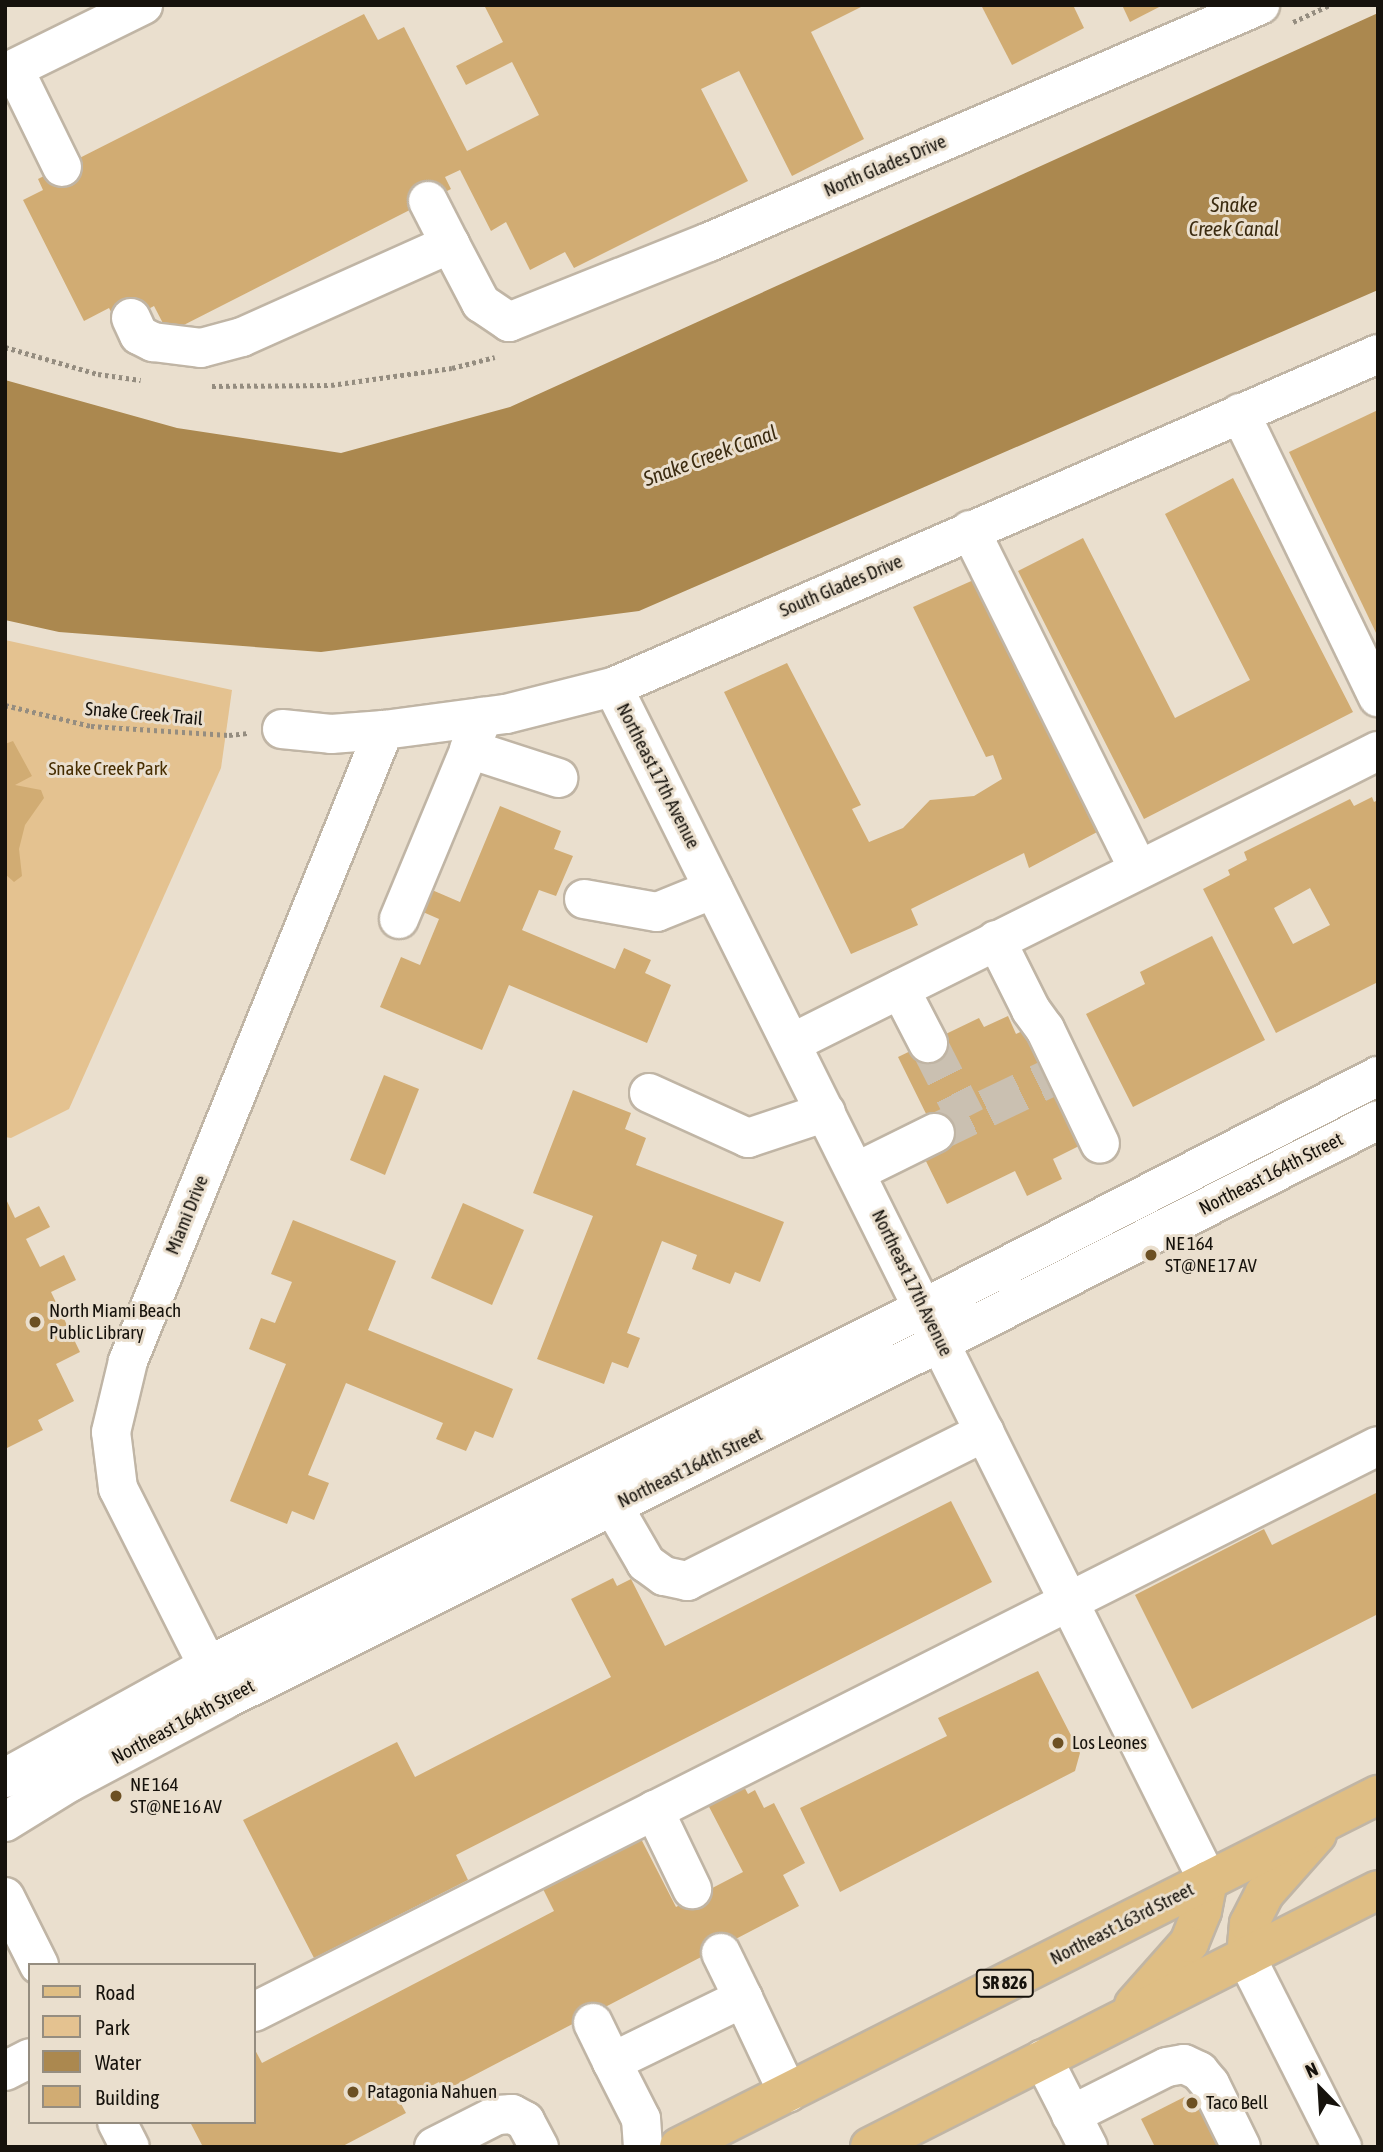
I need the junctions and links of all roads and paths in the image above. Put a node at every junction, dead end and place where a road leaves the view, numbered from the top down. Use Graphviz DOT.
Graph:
graph roads {
  1 [pos="143,5"];
  2 [pos="1260,5"];
  3 [pos="9,71"];
  4 [pos="62,167"];
  5 [pos="428,201"];
  6 [pos="450,244"];
  7 [pos="131,318"];
  8 [pos="1378,354"];
  9 [pos="1240,413"];
  10 [pos="970,530"];
  11 [pos="613,687"];
  12 [pos="1378,696"];
  13 [pos="5,705"];
  14 [pos="282,729"];
  15 [pos="384,730"];
  16 [pos="476,733"];
  17 [pos="1378,751"];
  18 [pos="558,778"];
  19 [pos="1138,869"];
  20 [pos="714,889"];
  21 [pos="584,899"];
  22 [pos="399,919"];
  23 [pos="996,940"];
  24 [pos="900,989"];
  25 [pos="928,1042"];
  26 [pos="792,1043"];
  27 [pos="1378,1076"];
  28 [pos="649,1093"];
  29 [pos="826,1112"];
  30 [pos="1378,1120"];
  31 [pos="935,1133"];
  32 [pos="1100,1144"];
  33 [pos="856,1172"];
  34 [pos="924,1308"];
  35 [pos="941,1342"];
  36 [pos="985,1432"];
  37 [pos="1378,1446"];
  38 [pos="613,1506"];
  39 [pos="1069,1604"];
  40 [pos="217,1683"];
  41 [pos="5,1778"];
  42 [pos="1378,1795"];
  43 [pos="654,1810"];
  44 [pos="1330,1819"];
  45 [pos="5,1822"];
  46 [pos="1208,1881"];
  47 [pos="692,1889"];
  48 [pos="1378,1890"];
  49 [pos="5,1897"];
  50 [pos="721,1953"];
  51 [pos="1245,1957"];
  52 [pos="38,1963"];
  53 [pos="743,1998"];
  54 [pos="256,2011"];
  55 [pos="1121,2020"];
  56 [pos="593,2022"];
  57 [pos="28,2059"];
  58 [pos="1044,2059"];
  59 [pos="612,2062"];
  60 [pos="5,2071"];
  61 [pos="788,2093"];
  62 [pos="118,2124"];
  63 [pos="1079,2131"];
  64 [pos="130,2147"];
  65 [pos="434,2147"];
  66 [pos="539,2147"];
  67 [pos="643,2147"];
  68 [pos="679,2147"];
  69 [pos="870,2147"];
  70 [pos="1241,2147"];
  71 [pos="1342,2147"];
  1 -- 3 [label="street"];
  2 -- 6 [label="street, North Glades Drive"];
  3 -- 4 [label="street"];
  5 -- 6 [label="street"];
  6 -- 7 [label="street"];
  8 -- 9 [label="street, South Glades Drive"];
  9 -- 10 [label="street, South Glades Drive"];
  9 -- 12 [label="street"];
  10 -- 11 [label="street, South Glades Drive"];
  10 -- 19 [label="street"];
  11 -- 16 [label="street, South Glades Drive"];
  11 -- 20 [label="street, Northeast 17th Avenue"];
  13 -- 14 [label="path, Snake Creek Trail"];
  14 -- 15 [label="street, South Glades Drive"];
  15 -- 16 [label="street, South Glades Drive"];
  15 -- 40 [label="street, Miami Drive"];
  16 -- 18 [label="street"];
  16 -- 22 [label="street"];
  17 -- 19 [label="street"];
  19 -- 23 [label="street"];
  20 -- 21 [label="street"];
  20 -- 26 [label="street, Northeast 17th Avenue"];
  23 -- 24 [label="street"];
  23 -- 32 [label="street"];
  24 -- 25 [label="street"];
  24 -- 26 [label="street"];
  26 -- 29 [label="street, Northeast 17th Avenue"];
  27 -- 34 [label="street, Northeast 164th Street"];
  28 -- 29 [label="street"];
  29 -- 33 [label="street, Northeast 17th Avenue"];
  30 -- 35 [label="street, Northeast 164th Street"];
  31 -- 33 [label="street"];
  33 -- 34 [label="street, Northeast 17th Avenue"];
  34 -- 35 [label="street, Northeast 17th Avenue"];
  34 -- 40 [label="street, Northeast 164th Street"];
  35 -- 36 [label="street, Northeast 17th Avenue"];
  35 -- 38 [label="street, Northeast 164th Street"];
  36 -- 38 [label="street"];
  36 -- 39 [label="street, Northeast 17th Avenue"];
  37 -- 39 [label="street"];
  38 -- 40 [label="street, Northeast 164th Street"];
  39 -- 43 [label="street"];
  39 -- 46 [label="street, Northeast 17th Avenue"];
  40 -- 41 [label="street, Northeast 164th Street"];
  40 -- 45 [label="street, Northeast 164th Street"];
  42 -- 44 [label="main road, Northeast 163rd Street / SR 826"];
  43 -- 47 [label="street"];
  43 -- 54 [label="street"];
  44 -- 46 [label="main road, Northeast 163rd Street / SR 826"];
  44 -- 51 [label="main road"];
  46 -- 55 [label="main road"];
  46 -- 61 [label="main road, Northeast 163rd Street / SR 826"];
  48 -- 51 [label="main road"];
  49 -- 52 [label="street"];
  50 -- 53 [label="street"];
  51 -- 55 [label="main road"];
  51 -- 71 [label="street"];
  53 -- 59 [label="street"];
  53 -- 61 [label="street"];
  55 -- 58 [label="main road"];
  56 -- 59 [label="street"];
  57 -- 60 [label="street"];
  58 -- 63 [label="street"];
  58 -- 69 [label="main road"];
  59 -- 67 [label="street"];
  61 -- 68 [label="main road, Northeast 163rd Street / SR 826"];
  62 -- 64 [label="street"];
  63 -- 70 [label="street"];
  65 -- 66 [label="street"];
}
